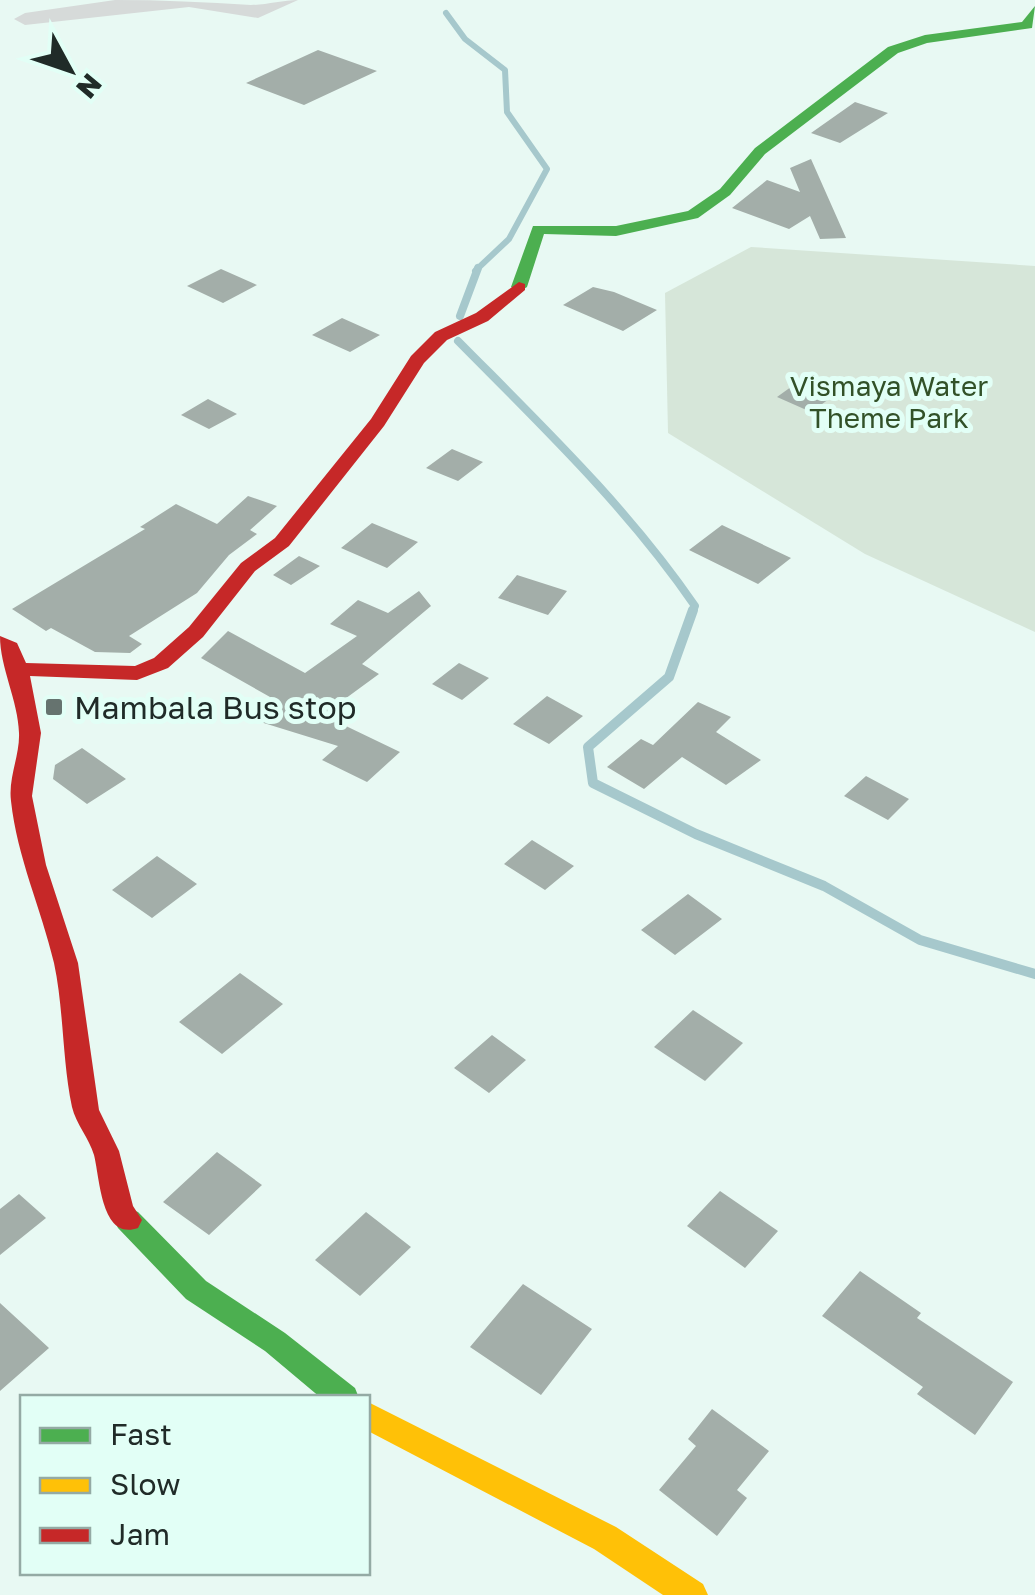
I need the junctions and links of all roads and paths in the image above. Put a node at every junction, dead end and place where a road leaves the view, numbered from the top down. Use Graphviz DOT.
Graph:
graph roads {
  1 [pos="288,0"];
  2 [pos="0,6"];
  3 [pos="1035,10"];
  4 [pos="25,19"];
  5 [pos="0,29"];
  6 [pos="0,641"];
  7 [pos="18,669"];
  8 [pos="340,1395"];
  9 [pos="370,1417"];
  10 [pos="692,1595"];
  1 -- 4 [label="street"];
  2 -- 4 [label="street"];
  3 -- 7 [label="street"];
  4 -- 5 [label="street"];
  6 -- 7 [label="street"];
  7 -- 8 [label="street"];
  9 -- 10 [label="street"];
}
